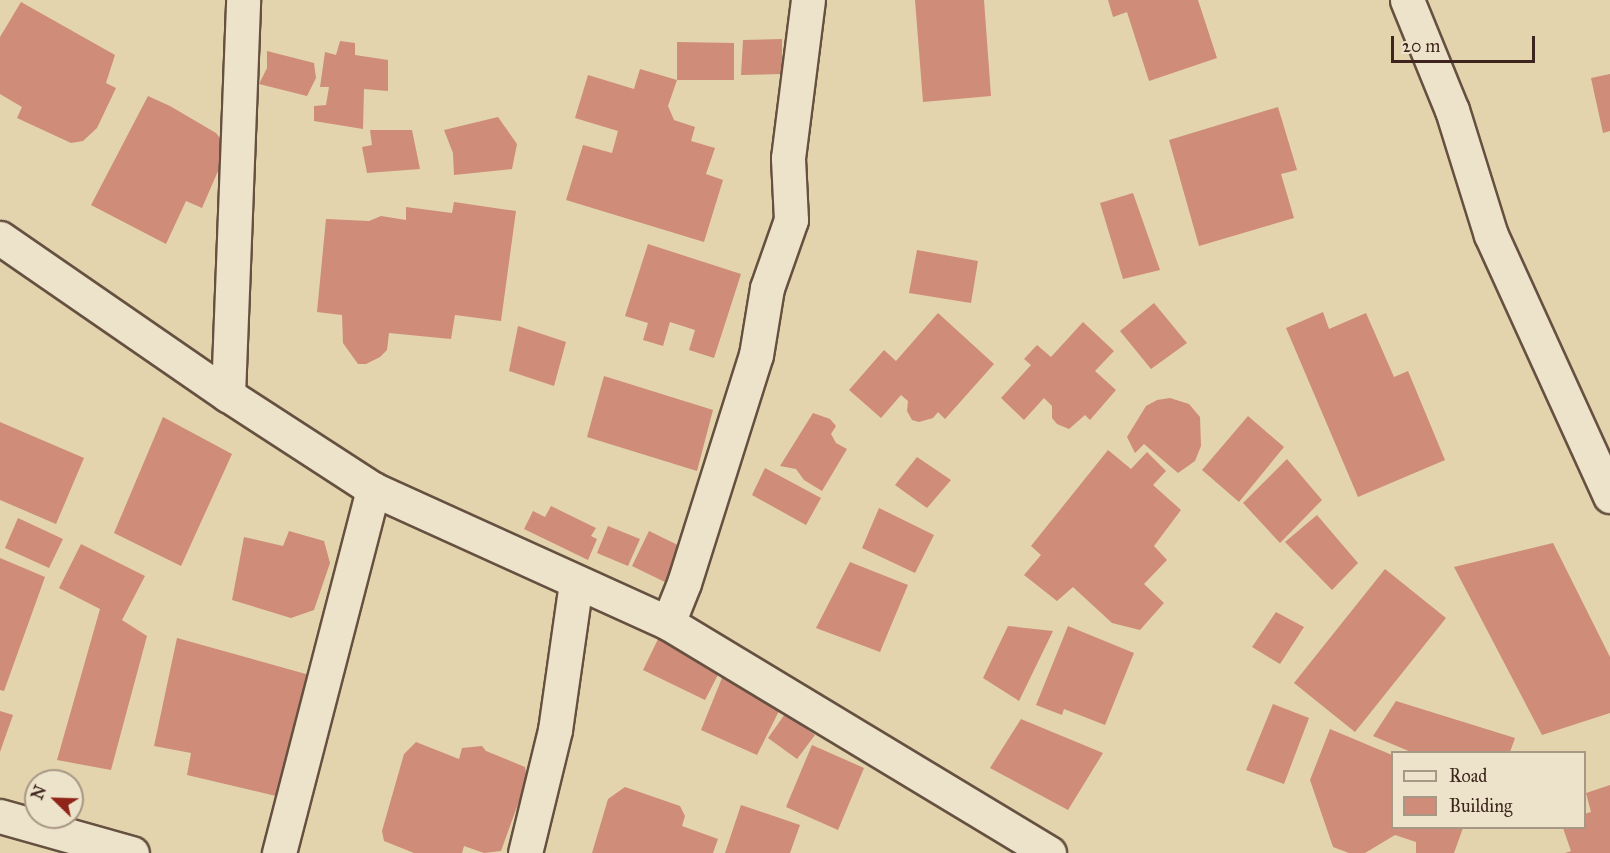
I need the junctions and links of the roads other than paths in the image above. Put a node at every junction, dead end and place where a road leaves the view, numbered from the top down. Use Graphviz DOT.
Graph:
graph roads {
  1 [pos="243,0"];
  2 [pos="808,0"];
  3 [pos="1407,0"];
  4 [pos="0,238"];
  5 [pos="228,395"];
  6 [pos="374,489"];
  7 [pos="1610,496"];
  8 [pos="576,582"];
  9 [pos="668,623"];
  10 [pos="0,816"];
  11 [pos="132,853"];
  12 [pos="279,853"];
  13 [pos="525,853"];
  14 [pos="1049,853"];
  1 -- 5 [label="street"];
  2 -- 9 [label="street"];
  3 -- 7 [label="street"];
  4 -- 5 [label="street"];
  5 -- 6 [label="street"];
  6 -- 8 [label="street"];
  6 -- 12 [label="street"];
  8 -- 9 [label="street"];
  8 -- 13 [label="street"];
  9 -- 14 [label="street"];
  10 -- 11 [label="street"];
}
